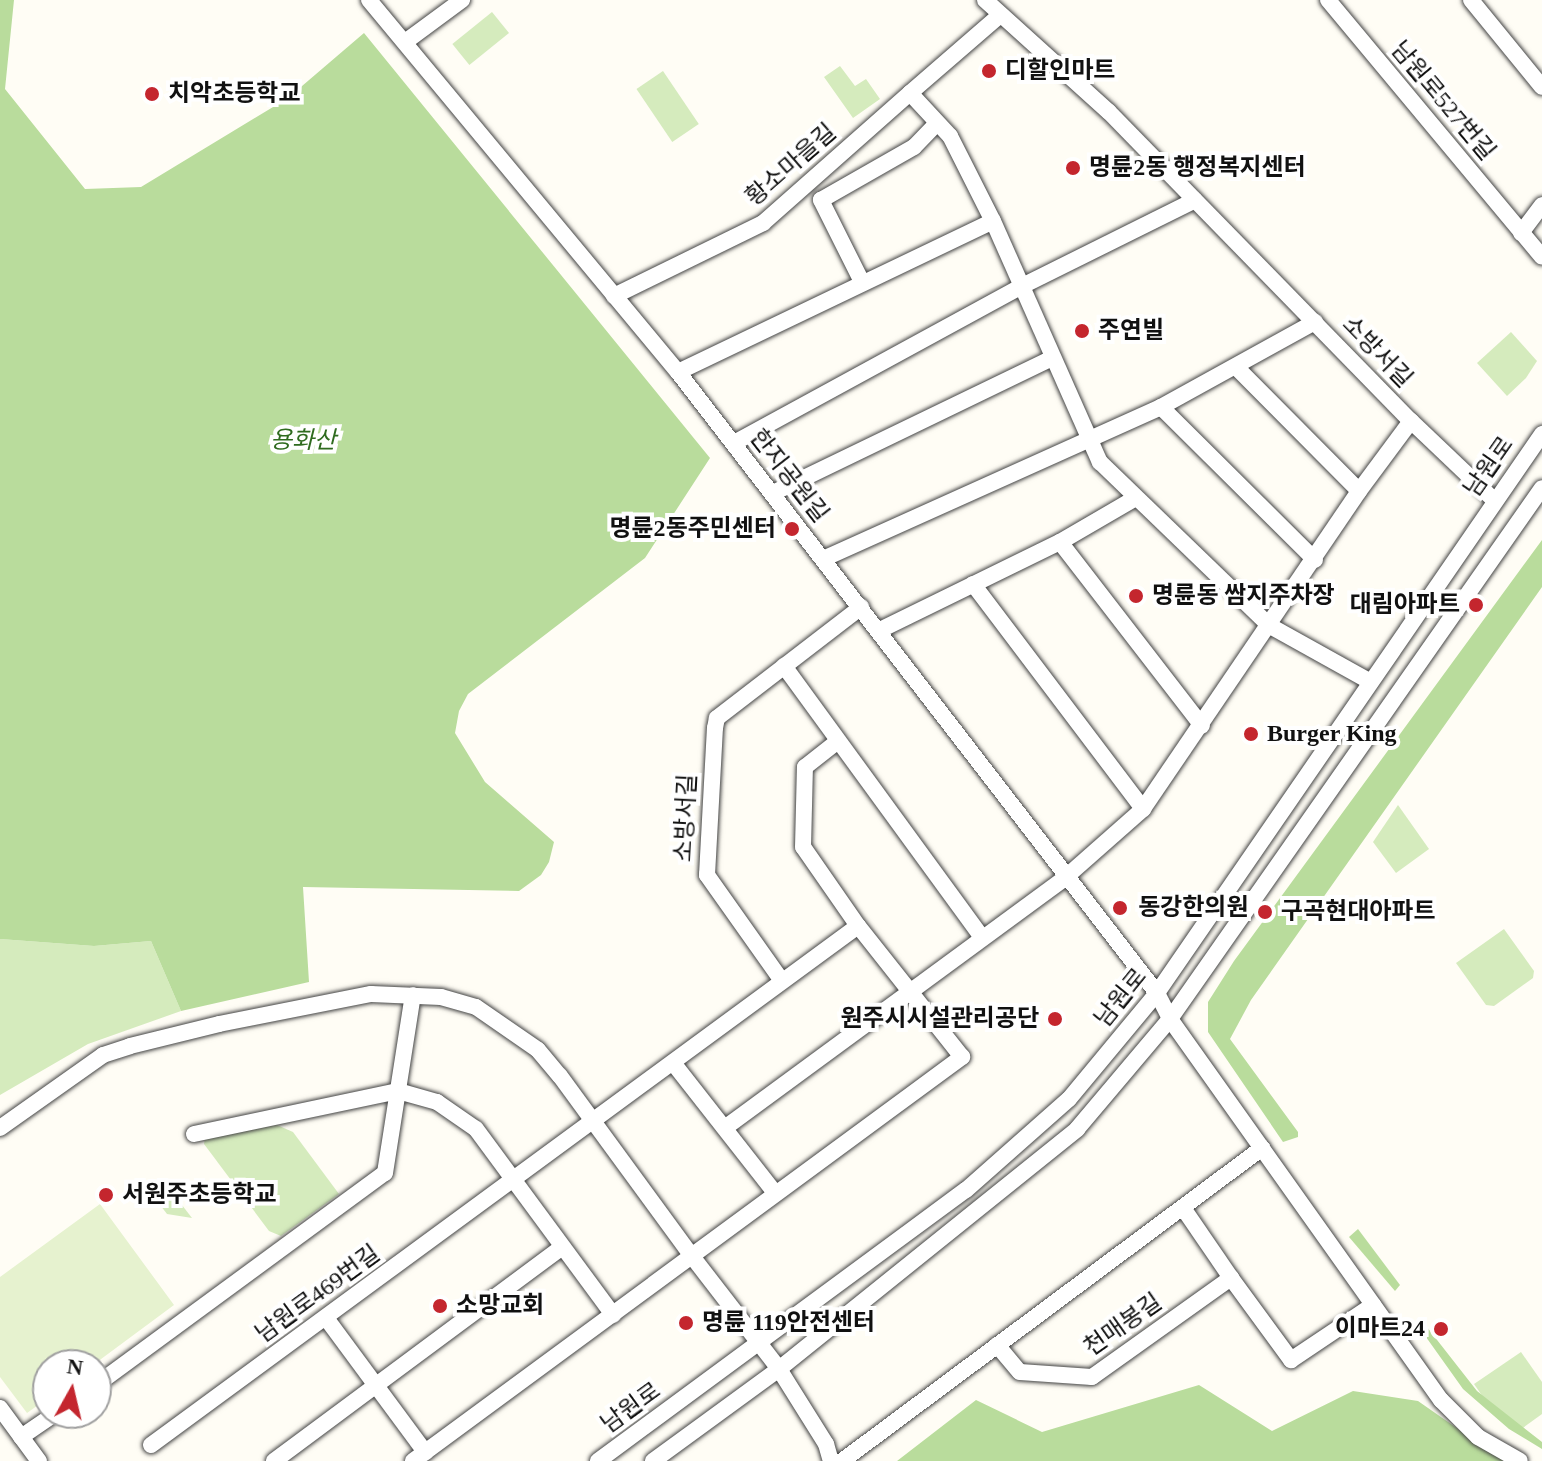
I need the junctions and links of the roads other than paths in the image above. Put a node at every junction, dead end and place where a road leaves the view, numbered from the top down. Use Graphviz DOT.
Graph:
graph roads {
  1 [pos="369,0"];
  2 [pos="462,0"];
  3 [pos="985,0"];
  4 [pos="1328,0"];
  5 [pos="1471,0"];
  6 [pos="1000,15"];
  7 [pos="405,42"];
  8 [pos="1542,87"];
  9 [pos="910,93"];
  10 [pos="937,123"];
  11 [pos="1195,200"];
  12 [pos="1542,205"];
  13 [pos="993,221"];
  14 [pos="1521,233"];
  15 [pos="1542,257"];
  16 [pos="862,282"];
  17 [pos="1020,287"];
  18 [pos="614,296"];
  19 [pos="1315,322"];
  20 [pos="1052,358"];
  21 [pos="1237,368"];
  22 [pos="678,372"];
  23 [pos="1161,407"];
  24 [pos="1411,421"];
  25 [pos="1542,434"];
  26 [pos="1088,438"];
  27 [pos="734,443"];
  28 [pos="1542,488"];
  29 [pos="1359,491"];
  30 [pos="773,493"];
  31 [pos="1134,499"];
  32 [pos="1495,501"];
  33 [pos="1060,542"];
  34 [pos="823,559"];
  35 [pos="1315,560"];
  36 [pos="973,584"];
  37 [pos="861,607"];
  38 [pos="1270,626"];
  39 [pos="878,631"];
  40 [pos="784,666"];
  41 [pos="1371,682"];
  42 [pos="1202,726"];
  43 [pos="838,741"];
  44 [pos="1143,809"];
  45 [pos="1066,877"];
  46 [pos="858,926"];
  47 [pos="981,936"];
  48 [pos="782,981"];
  49 [pos="910,992"];
  50 [pos="1157,993"];
  51 [pos="413,995"];
  52 [pos="1170,1019"];
  53 [pos="674,1064"];
  54 [pos="398,1091"];
  55 [pos="595,1121"];
  56 [pos="726,1127"];
  57 [pos="0,1128"];
  58 [pos="194,1134"];
  59 [pos="1262,1148"];
  60 [pos="514,1180"];
  61 [pos="775,1193"];
  62 [pos="1183,1208"];
  63 [pos="562,1247"];
  64 [pos="691,1255"];
  65 [pos="1231,1278"];
  66 [pos="1373,1305"];
  67 [pos="613,1315"];
  68 [pos="326,1318"];
  69 [pos="760,1344"];
  70 [pos="997,1345"];
  71 [pos="779,1369"];
  72 [pos="112,1373"];
  73 [pos="376,1385"];
  74 [pos="0,1408"];
  75 [pos="33,1429"];
  76 [pos="21,1437"];
  77 [pos="151,1445"];
  78 [pos="419,1457"];
  79 [pos="39,1461"];
  80 [pos="274,1461"];
  81 [pos="598,1461"];
  82 [pos="653,1461"];
  83 [pos="831,1461"];
  84 [pos="842,1461"];
  85 [pos="1520,1461"];
  1 -- 7 [label="street, 한지공원길"];
  2 -- 7 [label="street"];
  3 -- 6 [label="street, 소방서길"];
  4 -- 14 [label="street, 남원로527번길"];
  5 -- 8 [label="street"];
  6 -- 9 [label="street, 황소마을길"];
  6 -- 11 [label="street, 소방서길"];
  7 -- 18 [label="street, 한지공원길"];
  9 -- 10 [label="street"];
  9 -- 18 [label="street, 황소마을길"];
  10 -- 13 [label="street"];
  10 -- 16 [label="street, 황소마을길"];
  11 -- 17 [label="street"];
  11 -- 19 [label="street, 소방서길"];
  12 -- 14 [label="street"];
  13 -- 16 [label="street"];
  13 -- 17 [label="street"];
  14 -- 15 [label="street, 남원로527번길"];
  16 -- 22 [label="street"];
  17 -- 20 [label="street"];
  17 -- 27 [label="street"];
  18 -- 22 [label="street, 한지공원길"];
  19 -- 21 [label="street"];
  19 -- 24 [label="street, 소방서길"];
  20 -- 26 [label="street"];
  20 -- 30 [label="street"];
  21 -- 23 [label="street"];
  21 -- 29 [label="street"];
  22 -- 27 [label="street, 한지공원길"];
  23 -- 26 [label="street"];
  23 -- 35 [label="street"];
  24 -- 29 [label="street, 소방서길"];
  24 -- 32 [label="street"];
  25 -- 32 [label="street, 남원로"];
  26 -- 31 [label="street"];
  26 -- 34 [label="street"];
  27 -- 30 [label="street, 한지공원길"];
  28 -- 52 [label="street, 남원로"];
  29 -- 35 [label="street, 소방서길"];
  30 -- 34 [label="street, 한지공원길"];
  31 -- 33 [label="street"];
  31 -- 38 [label="street"];
  32 -- 41 [label="street, 남원로"];
  33 -- 36 [label="street"];
  33 -- 42 [label="street"];
  34 -- 37 [label="street, 한지공원길"];
  35 -- 38 [label="street, 소방서길"];
  36 -- 39 [label="street"];
  36 -- 44 [label="street"];
  37 -- 39 [label="street, 한지공원길"];
  37 -- 40 [label="street, 소방서길"];
  38 -- 41 [label="street"];
  38 -- 42 [label="street, 소방서길"];
  39 -- 45 [label="street, 한지공원길"];
  40 -- 43 [label="street"];
  40 -- 48 [label="street, 소방서길"];
  41 -- 50 [label="street, 남원로"];
  42 -- 44 [label="street, 소방서길"];
  43 -- 46 [label="street"];
  43 -- 47 [label="street"];
  44 -- 45 [label="street, 소방서길"];
  45 -- 47 [label="street, 소방서길"];
  45 -- 50 [label="street, 한지공원길"];
  46 -- 48 [label="street"];
  46 -- 49 [label="street"];
  47 -- 49 [label="street, 소방서길"];
  48 -- 53 [label="street"];
  49 -- 56 [label="street, 소방서길"];
  49 -- 61 [label="street"];
  50 -- 52 [label="street, 한지공원길"];
  50 -- 69 [label="street, 남원로"];
  51 -- 54 [label="street"];
  51 -- 55 [label="street"];
  51 -- 57 [label="street"];
  52 -- 59 [label="street"];
  52 -- 71 [label="street, 남원로"];
  53 -- 55 [label="street"];
  53 -- 56 [label="street"];
  54 -- 58 [label="street"];
  54 -- 60 [label="street"];
  54 -- 72 [label="street"];
  55 -- 60 [label="street, 남원로469번길"];
  55 -- 64 [label="street"];
  56 -- 61 [label="street"];
  59 -- 62 [label="street"];
  59 -- 66 [label="street"];
  60 -- 63 [label="street"];
  60 -- 68 [label="street, 남원로469번길"];
  61 -- 64 [label="street"];
  62 -- 65 [label="street"];
  62 -- 70 [label="street"];
  63 -- 67 [label="street"];
  63 -- 73 [label="street"];
  64 -- 67 [label="street"];
  64 -- 69 [label="street"];
  65 -- 66 [label="street"];
  65 -- 70 [label="street, 천매봉길"];
  66 -- 85 [label="street"];
  67 -- 78 [label="street"];
  68 -- 73 [label="street"];
  68 -- 77 [label="street, 남원로469번길"];
  69 -- 71 [label="street"];
  69 -- 81 [label="street, 남원로"];
  70 -- 84 [label="street"];
  71 -- 82 [label="street, 남원로"];
  71 -- 83 [label="street"];
  73 -- 78 [label="street"];
  73 -- 80 [label="street"];
  74 -- 76 [label="street"];
  75 -- 76 [label="street"];
  76 -- 79 [label="street"];
}
